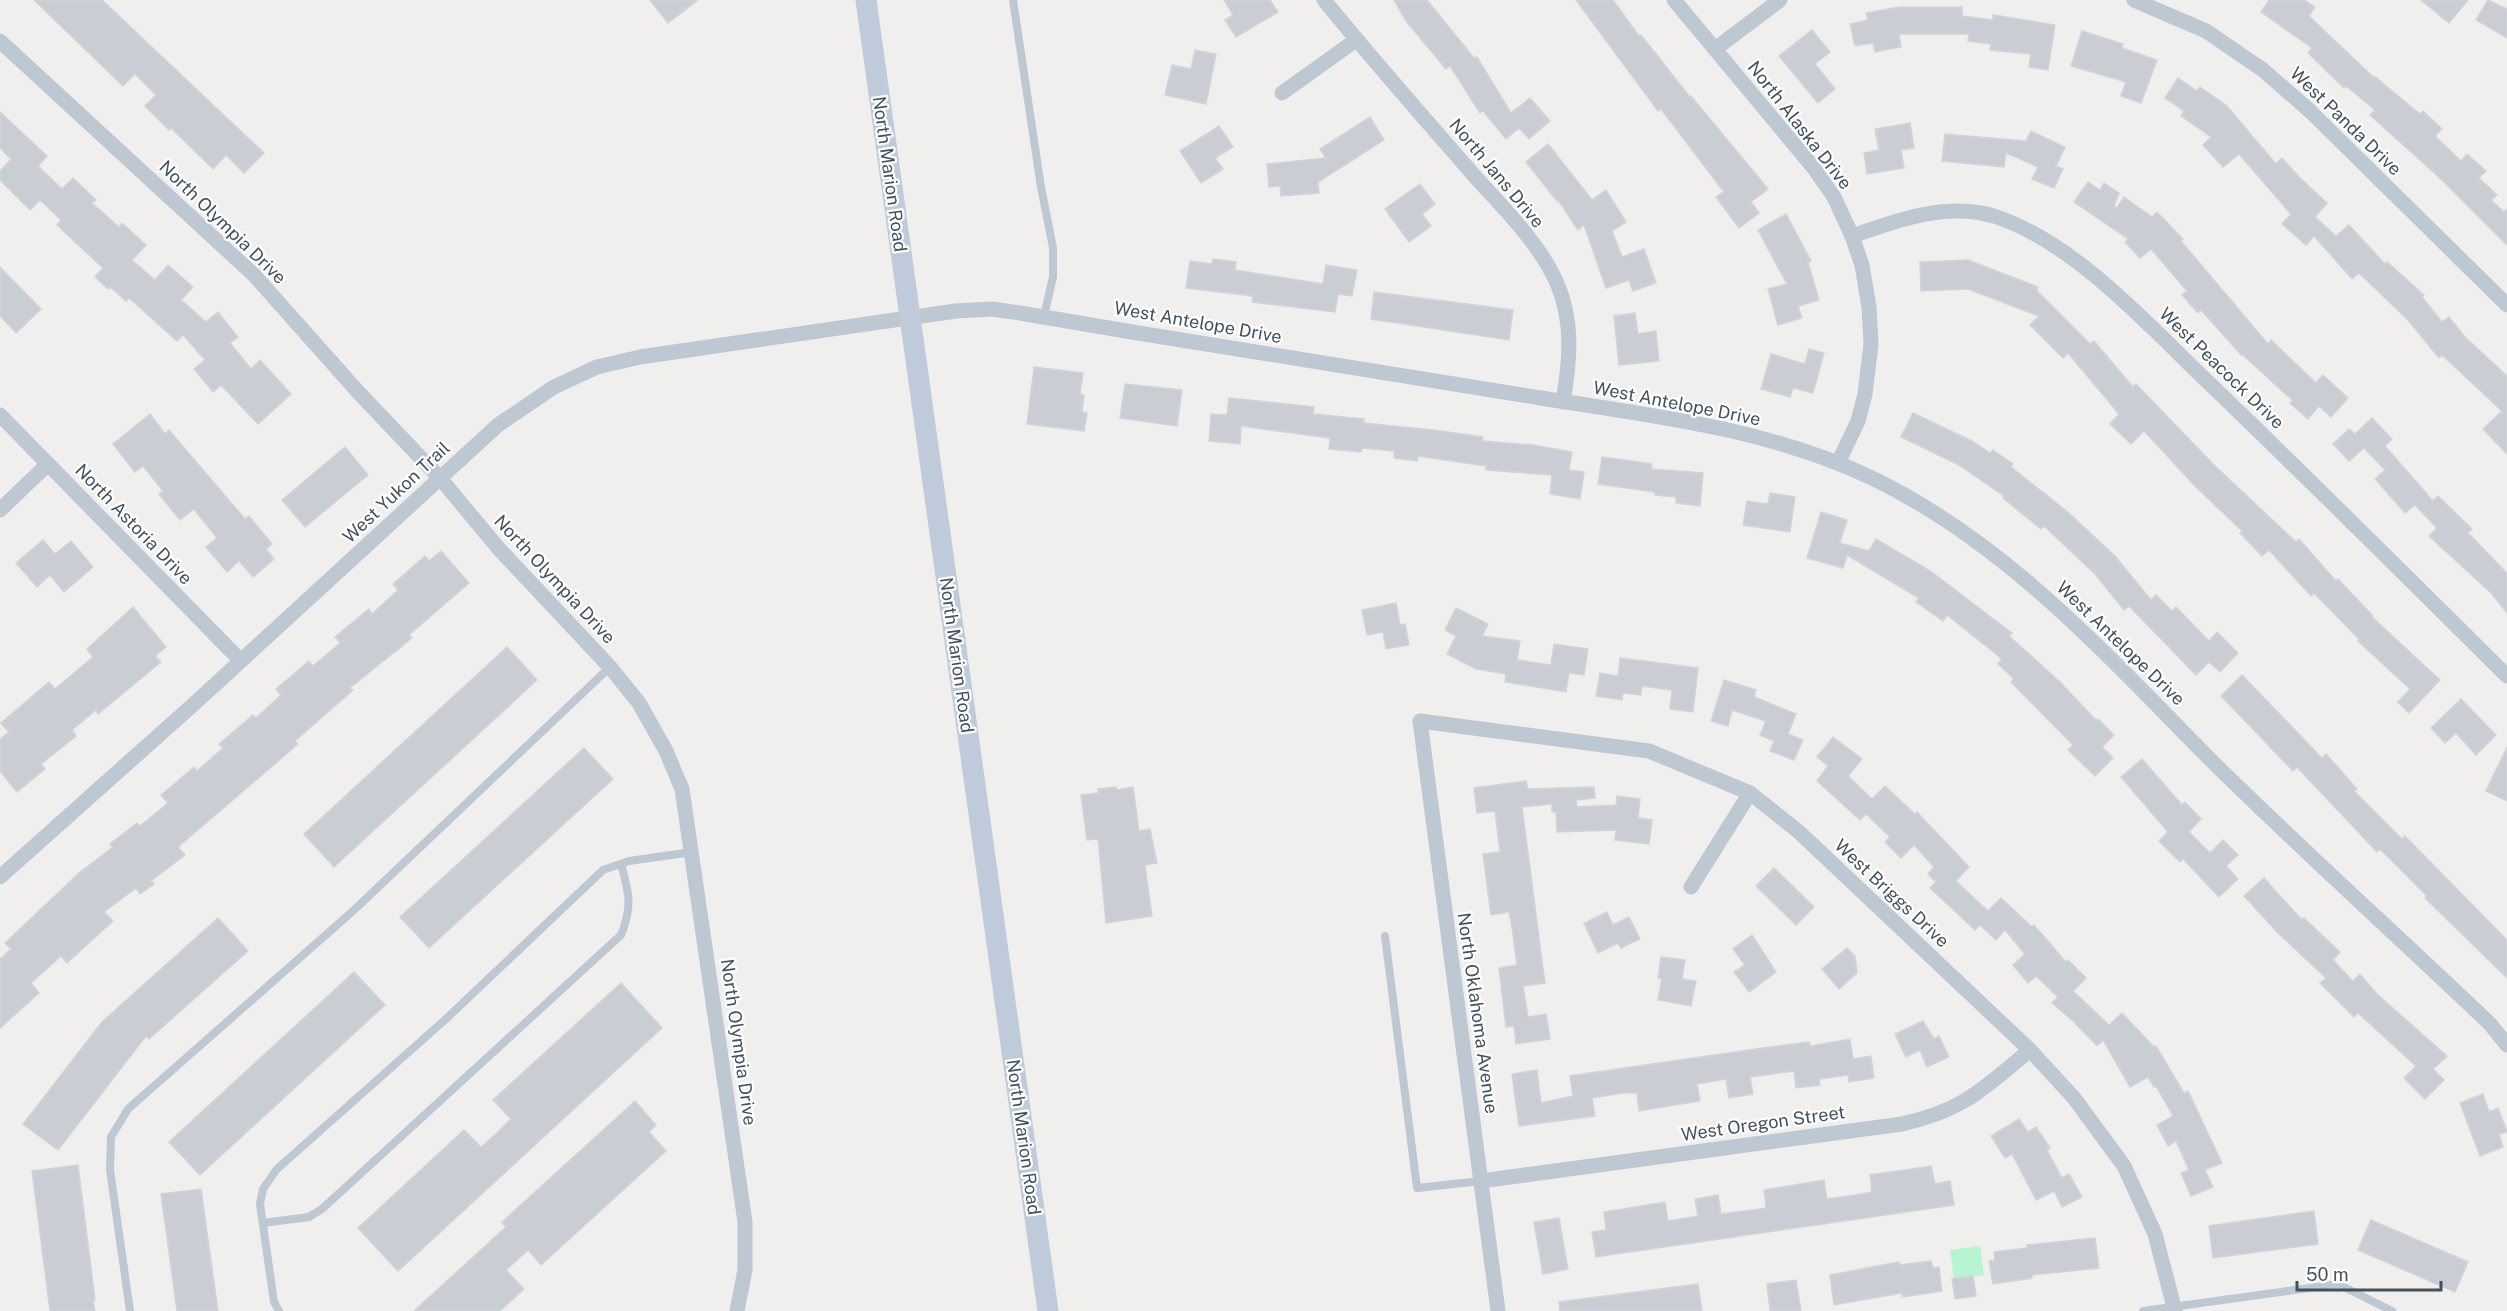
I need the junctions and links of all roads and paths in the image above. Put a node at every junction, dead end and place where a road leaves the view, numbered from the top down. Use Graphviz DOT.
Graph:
graph roads {
  1 [pos="866,0"];
  2 [pos="1013,0"];
  3 [pos="1324,0"];
  4 [pos="1674,0"];
  5 [pos="1780,0"];
  6 [pos="2134,0"];
  7 [pos="2161,5"];
  8 [pos="1356,40"];
  9 [pos="0,41"];
  10 [pos="1714,49"];
  11 [pos="1282,93"];
  12 [pos="1852,236"];
  13 [pos="2507,304"];
  14 [pos="910,316"];
  15 [pos="1044,316"];
  16 [pos="1563,402"];
  17 [pos="0,415"];
  18 [pos="1838,463"];
  19 [pos="48,464"];
  20 [pos="440,478"];
  21 [pos="0,510"];
  22 [pos="241,661"];
  23 [pos="610,667"];
  24 [pos="2507,676"];
  25 [pos="1420,721"];
  26 [pos="1750,793"];
  27 [pos="692,852"];
  28 [pos="621,864"];
  29 [pos="0,877"];
  30 [pos="1691,887"];
  31 [pos="1385,936"];
  32 [pos="2507,1045"];
  33 [pos="2030,1050"];
  34 [pos="1481,1181"];
  35 [pos="263,1223"];
  36 [pos="2175,1309"];
  37 [pos="130,1311"];
  38 [pos="279,1311"];
  39 [pos="737,1311"];
  40 [pos="1048,1311"];
  41 [pos="1498,1311"];
  42 [pos="2143,1311"];
  43 [pos="2392,1311"];
  1 -- 14 [label="main road, North Marion Road"];
  2 -- 15 [label="lane"];
  3 -- 8 [label="street, North Jans Drive"];
  4 -- 10 [label="street, North Alaska Drive"];
  5 -- 10 [label="street"];
  6 -- 7 [label="street, West Panda Drive"];
  7 -- 13 [label="street, West Panda Drive"];
  8 -- 11 [label="street"];
  8 -- 16 [label="street, North Jans Drive"];
  9 -- 20 [label="street, North Olympia Drive"];
  10 -- 12 [label="street, North Alaska Drive"];
  12 -- 18 [label="street, North Alaska Drive"];
  12 -- 24 [label="street, West Peacock Drive"];
  14 -- 15 [label="street, West Antelope Drive"];
  14 -- 20 [label="street, West Yukon Trail"];
  14 -- 40 [label="main road, North Marion Road"];
  15 -- 16 [label="street, West Antelope Drive"];
  16 -- 18 [label="street, West Antelope Drive"];
  17 -- 19 [label="street, North Astoria Drive"];
  18 -- 32 [label="street, West Antelope Drive"];
  19 -- 21 [label="street"];
  19 -- 22 [label="street, North Astoria Drive"];
  20 -- 22 [label="street, West Yukon Trail"];
  20 -- 23 [label="street, North Olympia Drive"];
  22 -- 29 [label="street, West Yukon Trail"];
  23 -- 27 [label="street, North Olympia Drive"];
  23 -- 37 [label="lane"];
  25 -- 26 [label="street, West Briggs Drive"];
  25 -- 34 [label="street, North Oklahoma Avenue"];
  26 -- 30 [label="street"];
  26 -- 33 [label="street, West Briggs Drive"];
  27 -- 28 [label="lane"];
  27 -- 39 [label="street, North Olympia Drive"];
  28 -- 35 [label="lane"];
  28 -- 35 [label="lane"];
  31 -- 34 [label="lane"];
  33 -- 34 [label="street, West Oregon Street"];
  33 -- 36 [label="street, West Briggs Drive"];
  34 -- 41 [label="street, North Oklahoma Avenue"];
  35 -- 38 [label="lane"];
  36 -- 42 [label="lane"];
  36 -- 43 [label="lane"];
}
